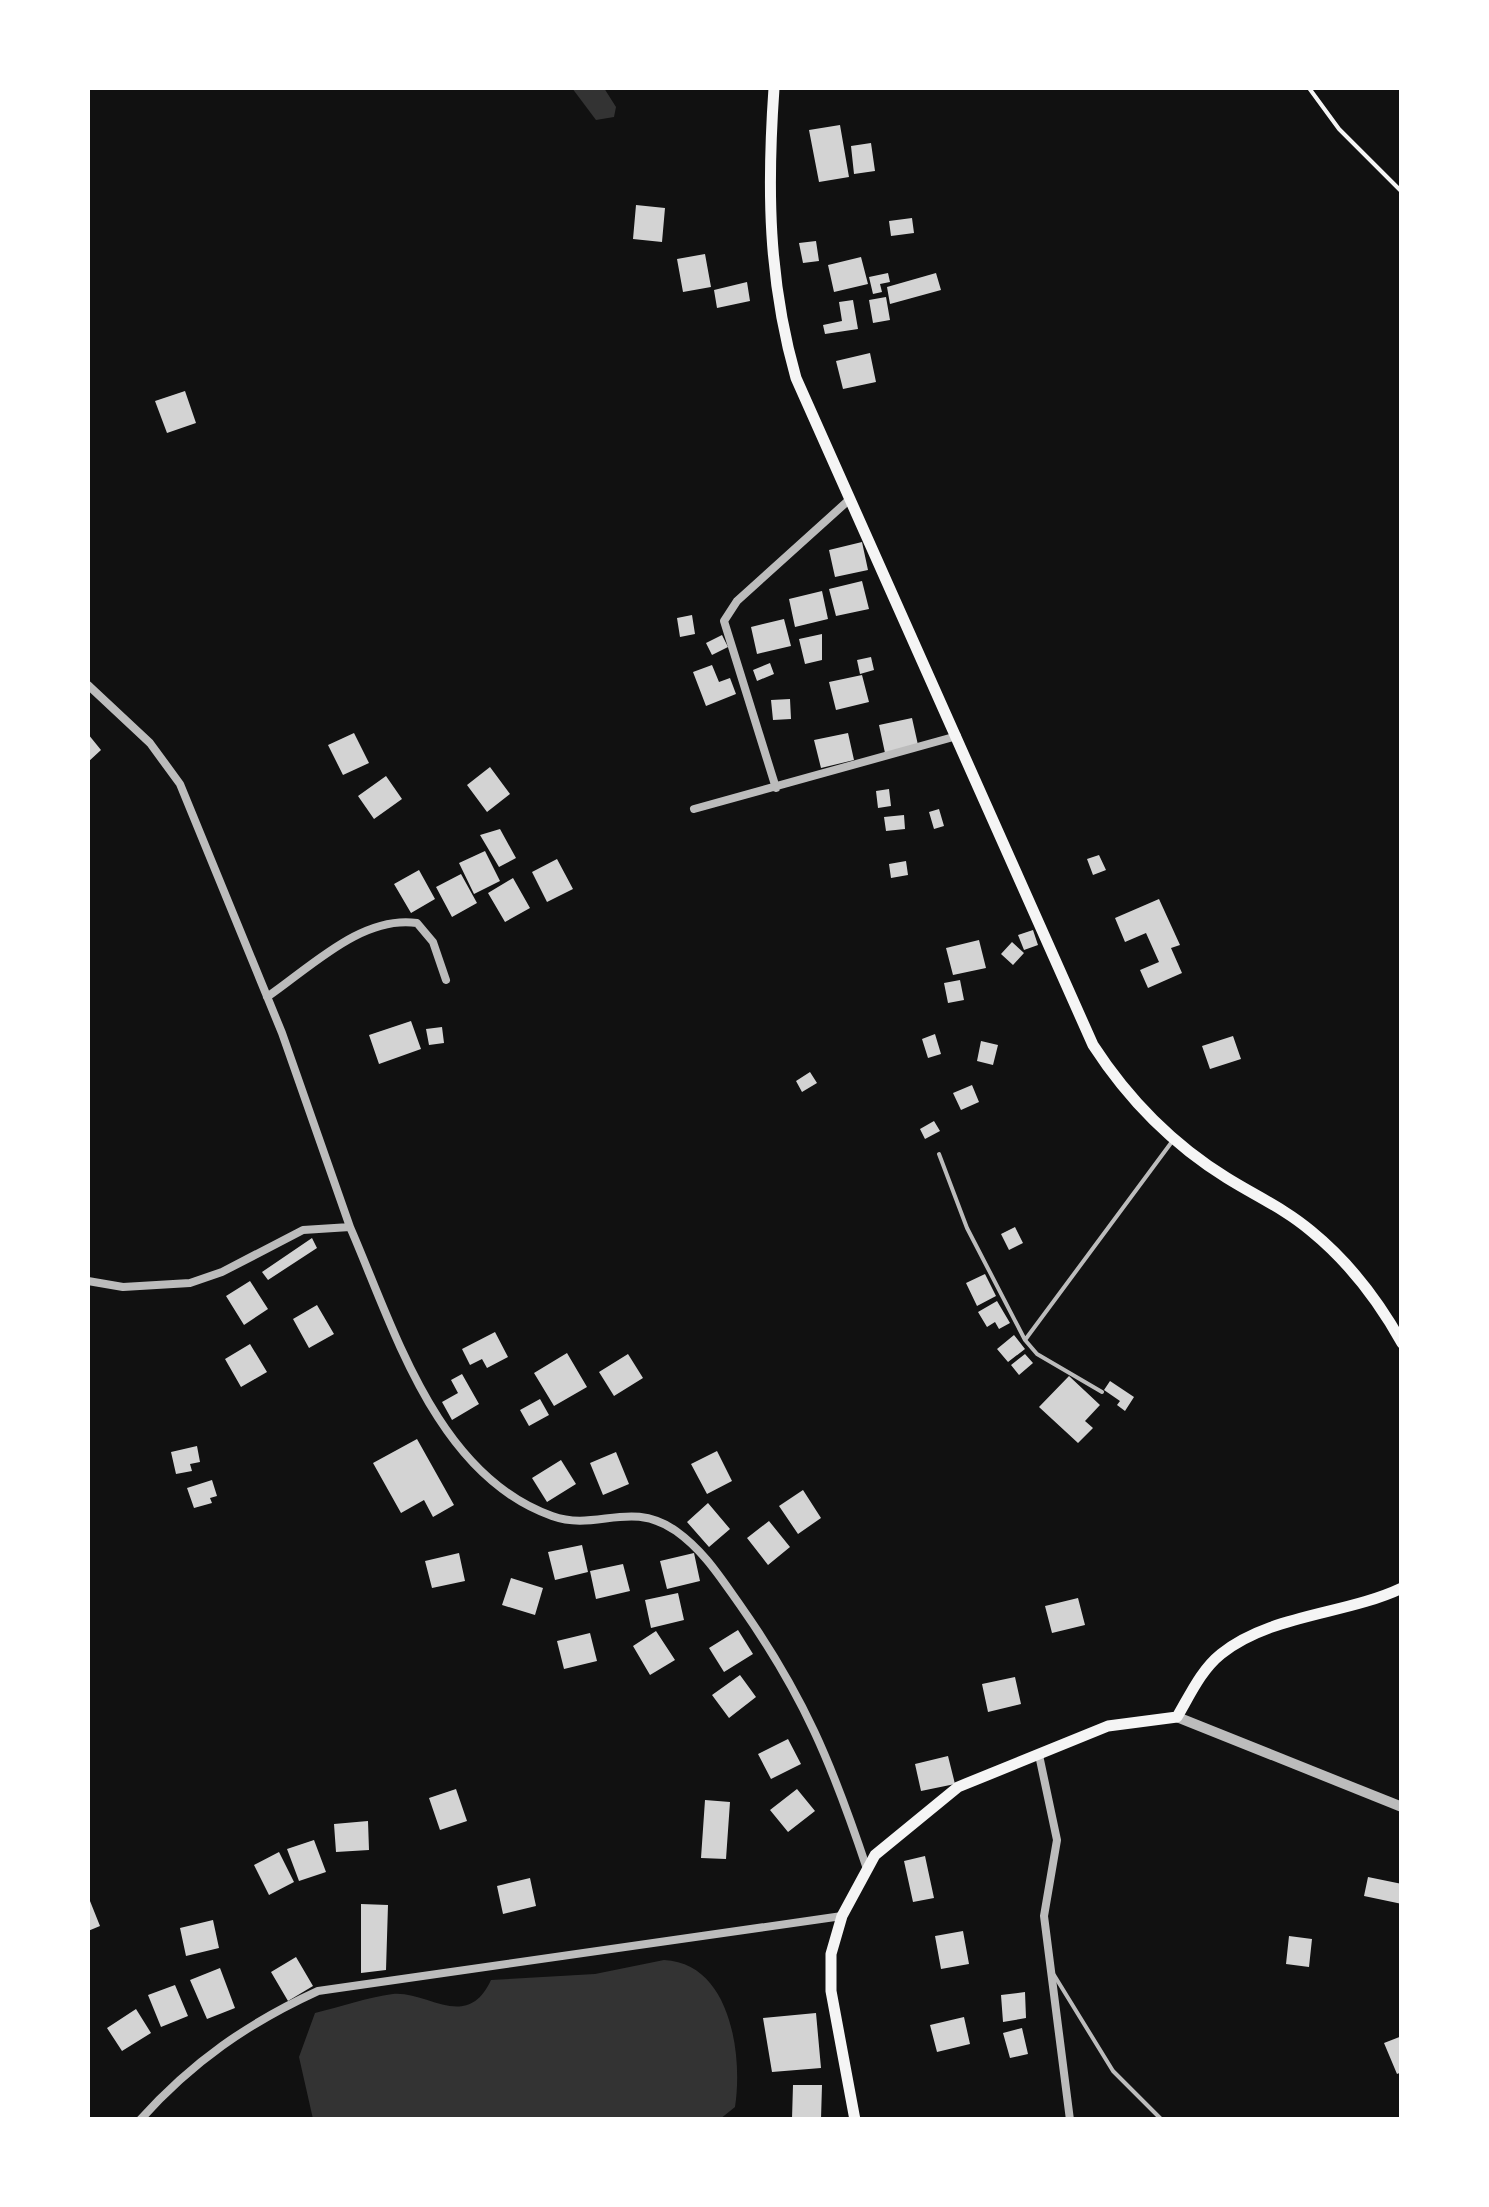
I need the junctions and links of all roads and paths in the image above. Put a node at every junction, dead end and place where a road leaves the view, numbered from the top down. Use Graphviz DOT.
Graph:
graph roads {
  1 [pos="774,88"];
  2 [pos="1309,88"];
  3 [pos="1402,192"];
  4 [pos="850,499"];
  5 [pos="88,685"];
  6 [pos="956,736"];
  7 [pos="776,788"];
  8 [pos="694,808"];
  9 [pos="446,980"];
  10 [pos="267,996"];
  11 [pos="1174,1138"];
  12 [pos="940,1154"];
  13 [pos="350,1227"];
  14 [pos="88,1281"];
  15 [pos="1025,1340"];
  16 [pos="1402,1343"];
  17 [pos="1102,1392"];
  18 [pos="1402,1588"];
  19 [pos="1177,1717"];
  20 [pos="1039,1755"];
  21 [pos="1402,1807"];
  22 [pos="867,1869"];
  23 [pos="842,1916"];
  24 [pos="1050,1967"];
  25 [pos="140,2120"];
  26 [pos="855,2120"];
  27 [pos="1070,2120"];
  28 [pos="1162,2120"];
  1 -- 4 [label="main road"];
  2 -- 3 [label="path"];
  4 -- 6 [label="main road"];
  4 -- 7 [label="street"];
  5 -- 10 [label="street"];
  6 -- 7 [label="street"];
  6 -- 11 [label="main road"];
  7 -- 8 [label="street"];
  9 -- 10 [label="street"];
  10 -- 13 [label="street"];
  11 -- 15 [label="lane"];
  11 -- 16 [label="main road"];
  12 -- 15 [label="lane"];
  13 -- 14 [label="street"];
  13 -- 22 [label="street"];
  15 -- 17 [label="lane"];
  18 -- 19 [label="main road"];
  19 -- 20 [label="main road"];
  19 -- 21 [label="street"];
  20 -- 22 [label="main road"];
  20 -- 24 [label="street"];
  22 -- 23 [label="main road"];
  23 -- 25 [label="street"];
  23 -- 26 [label="main road"];
  24 -- 27 [label="street"];
  24 -- 28 [label="lane"];
}
